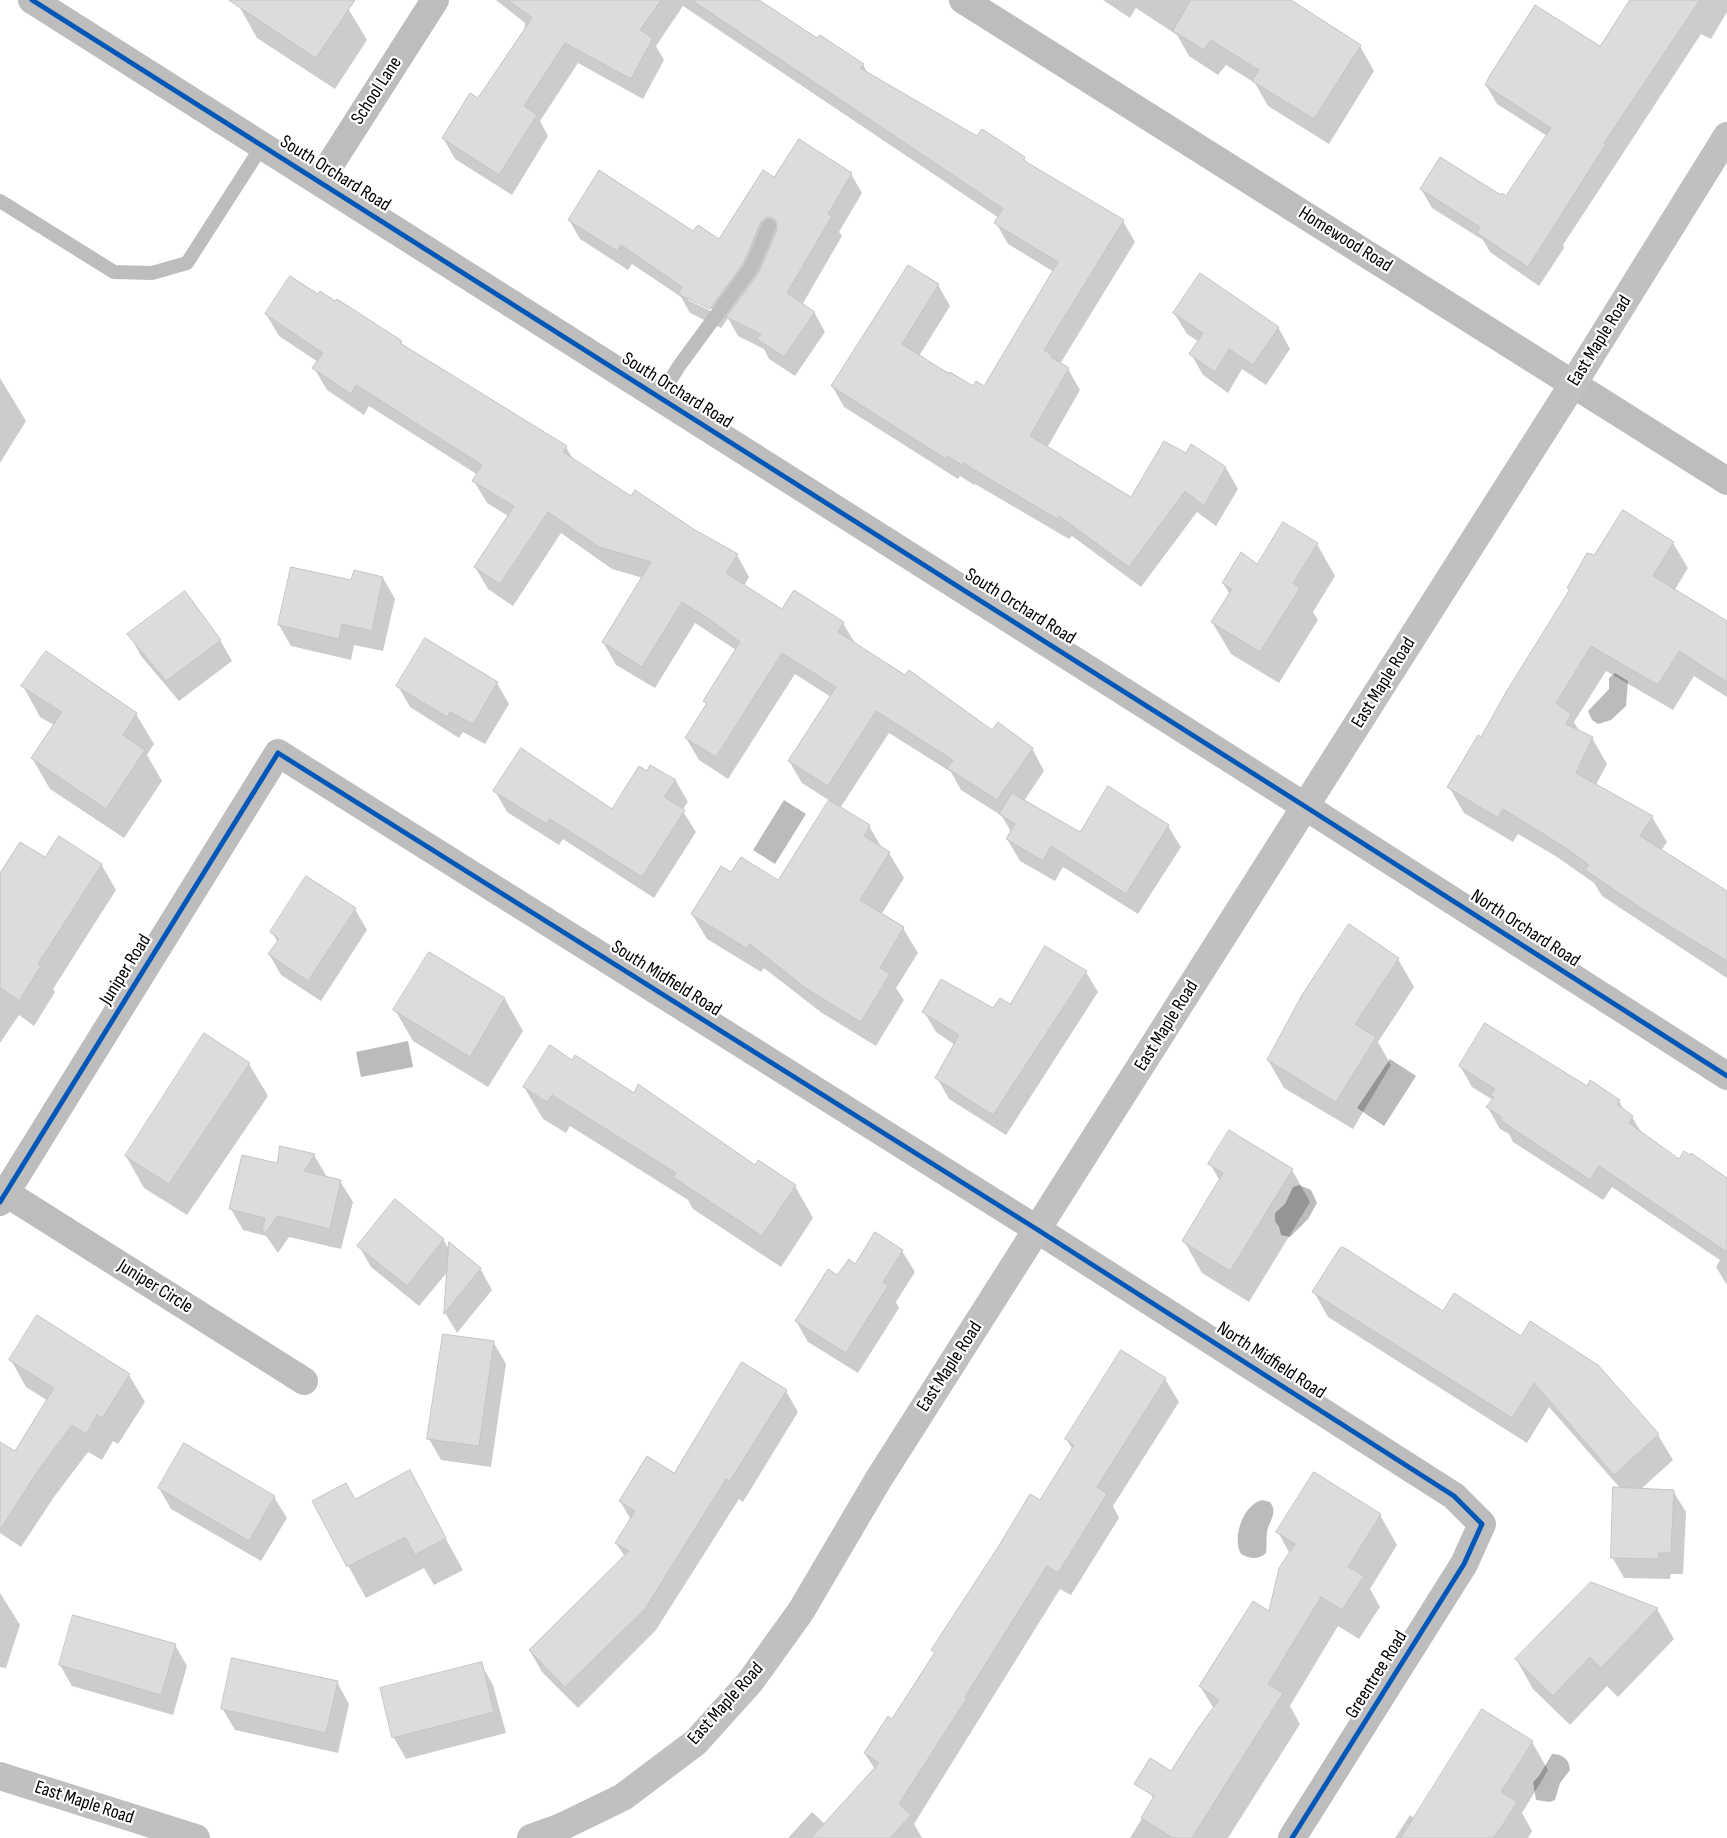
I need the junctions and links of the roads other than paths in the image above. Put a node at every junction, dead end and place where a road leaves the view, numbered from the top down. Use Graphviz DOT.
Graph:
graph roads {
  1 [pos="32,0"];
  2 [pos="435,0"];
  3 [pos="963,0"];
  4 [pos="1727,136"];
  5 [pos="262,146"];
  6 [pos="319,182"];
  7 [pos="0,201"];
  8 [pos="769,226"];
  9 [pos="1574,384"];
  10 [pos="660,397"];
  11 [pos="1727,481"];
  12 [pos="278,753"];
  13 [pos="1306,807"];
  14 [pos="1727,1076"];
  15 [pos="3,1197"];
  16 [pos="1038,1230"];
  17 [pos="304,1381"];
  18 [pos="1482,1524"];
  19 [pos="0,1776"];
  20 [pos="196,1838"];
  21 [pos="531,1838"];
  22 [pos="1292,1838"];
  1 -- 5 [label="street, South Orchard Road"];
  2 -- 6 [label="street, School Lane"];
  3 -- 9 [label="street, Homewood Road"];
  4 -- 9 [label="main road, East Maple Road"];
  5 -- 6 [label="street, South Orchard Road"];
  5 -- 7 [label="lane"];
  6 -- 10 [label="street, South Orchard Road"];
  8 -- 10 [label="lane"];
  9 -- 11 [label="street, Homewood Road"];
  9 -- 13 [label="main road, East Maple Road"];
  10 -- 13 [label="street, South Orchard Road"];
  12 -- 15 [label="street, Juniper Road"];
  12 -- 16 [label="street, South Midfield Road"];
  13 -- 14 [label="street, North Orchard Road"];
  13 -- 16 [label="main road, East Maple Road"];
  15 -- 17 [label="street, Juniper Circle"];
  16 -- 18 [label="street, North Midfield Road"];
  16 -- 21 [label="main road, East Maple Road"];
  18 -- 22 [label="street, Greentree Road"];
  19 -- 20 [label="main road, East Maple Road"];
}
